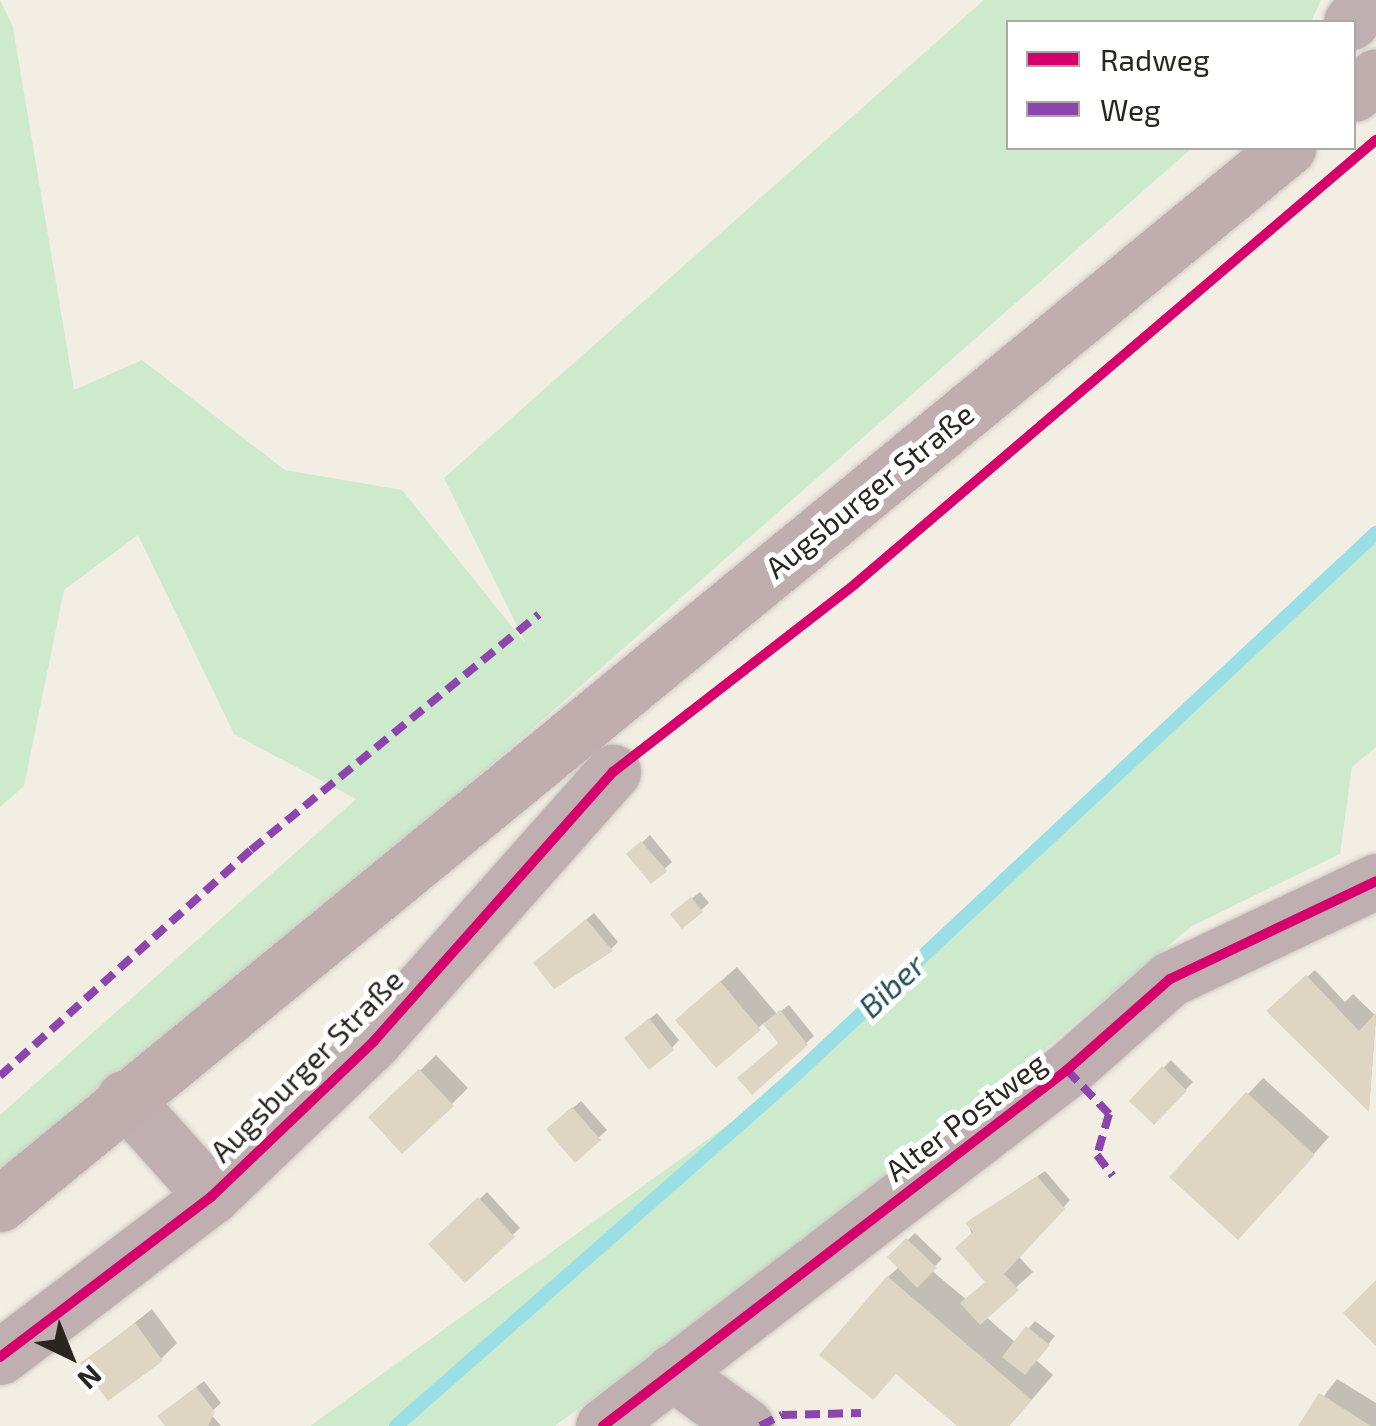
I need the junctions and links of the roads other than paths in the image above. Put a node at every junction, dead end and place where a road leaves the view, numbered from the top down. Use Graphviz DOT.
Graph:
graph roads {
  1 [pos="1368,0"];
  2 [pos="1352,20"];
  3 [pos="1376,76"];
  4 [pos="1356,92"];
  5 [pos="1281,151"];
  6 [pos="613,772"];
  7 [pos="1376,880"];
  8 [pos="124,1098"];
  9 [pos="212,1196"];
  10 [pos="0,1204"];
  11 [pos="0,1356"];
  12 [pos="672,1372"];
  13 [pos="603,1426"];
  14 [pos="746,1426"];
  1 -- 2 [label="street"];
  3 -- 4 [label="main road"];
  5 -- 8 [label="main road, Augsburger Straße"];
  6 -- 9 [label="street, Augsburger Straße"];
  7 -- 12 [label="street, Alter Postweg"];
  8 -- 9 [label="street, Augsburger Straße"];
  8 -- 10 [label="main road, Augsburger Straße"];
  9 -- 11 [label="street, Augsburger Straße"];
  12 -- 13 [label="street, Alter Postweg"];
  12 -- 14 [label="street"];
}
